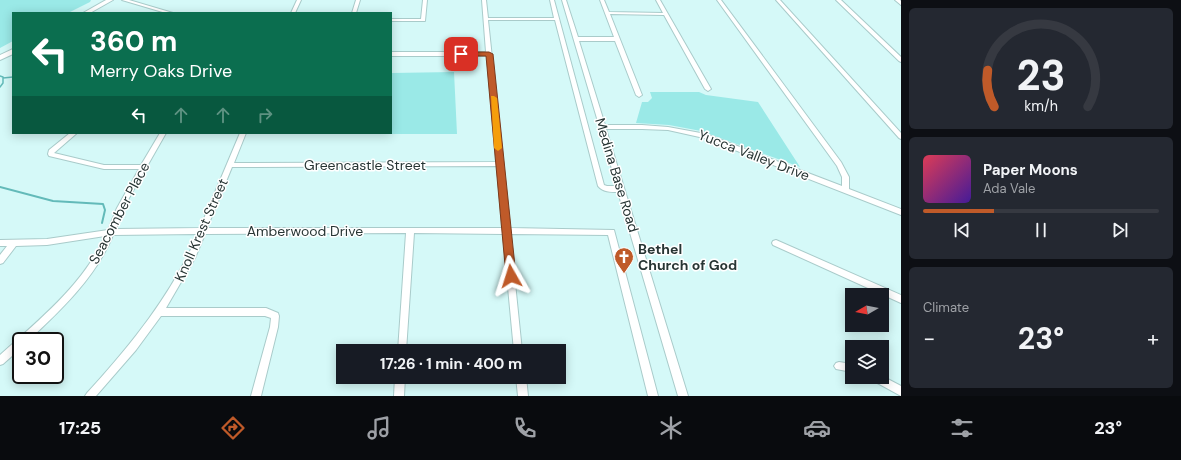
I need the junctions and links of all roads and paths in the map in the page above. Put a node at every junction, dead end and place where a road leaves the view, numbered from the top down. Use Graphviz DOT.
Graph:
graph roads {
  1 [pos="110,0"];
  2 [pos="124,0"];
  3 [pos="299,0"];
  4 [pos="358,0"];
  5 [pos="425,0"];
  6 [pos="484,0"];
  7 [pos="552,0"];
  8 [pos="564,0"];
  9 [pos="602,0"];
  10 [pos="658,0"];
  11 [pos="719,0"];
  12 [pos="778,0"];
  13 [pos="838,0"];
  14 [pos="896,0"];
  15 [pos="901,4"];
  16 [pos="88,12"];
  17 [pos="167,12"];
  18 [pos="293,12"];
  19 [pos="354,12"];
  20 [pos="607,13"];
  21 [pos="666,14"];
  22 [pos="486,19"];
  23 [pos="556,19"];
  24 [pos="392,20"];
  25 [pos="576,39"];
  26 [pos="618,39"];
  27 [pos="12,52"];
  28 [pos="392,54"];
  29 [pos="489,54"];
  30 [pos="0,58"];
  31 [pos="901,60"];
  32 [pos="708,89"];
  33 [pos="639,96"];
  34 [pos="602,126"];
  35 [pos="73,134"];
  36 [pos="162,134"];
  37 [pos="243,134"];
  38 [pos="901,137"];
  39 [pos="500,164"];
  40 [pos="230,165"];
  41 [pos="143,167"];
  42 [pos="621,189"];
  43 [pos="845,190"];
  44 [pos="901,212"];
  45 [pos="410,230"];
  46 [pos="203,231"];
  47 [pos="506,231"];
  48 [pos="112,232"];
  49 [pos="0,243"];
  50 [pos="14,243"];
  51 [pos="776,243"];
  52 [pos="0,260"];
  53 [pos="901,299"];
  54 [pos="160,312"];
  55 [pos="31,332"];
  56 [pos="402,344"];
  57 [pos="517,344"];
  58 [pos="12,350"];
  59 [pos="0,361"];
  60 [pos="839,366"];
  61 [pos="845,367"];
  62 [pos="400,384"];
  63 [pos="522,384"];
  64 [pos="888,384"];
  65 [pos="901,391"];
  66 [pos="90,396"];
  67 [pos="256,396"];
  68 [pos="399,396"];
  69 [pos="523,396"];
  70 [pos="653,396"];
  71 [pos="684,396"];
  1 -- 16 [label="main road"];
  2 -- 17 [label="street"];
  3 -- 18 [label="street"];
  4 -- 19 [label="street"];
  5 -- 24 [label="street"];
  6 -- 22 [label="street"];
  7 -- 23 [label="street"];
  8 -- 25 [label="street, Medina Base Road"];
  9 -- 20 [label="street"];
  10 -- 21 [label="street"];
  11 -- 43 [label="street"];
  12 -- 38 [label="street"];
  13 -- 31 [label="street"];
  14 -- 15 [label="street"];
  20 -- 21 [label="street"];
  20 -- 26 [label="street"];
  21 -- 32 [label="street"];
  22 -- 23 [label="street"];
  22 -- 29 [label="street"];
  23 -- 42 [label="street"];
  25 -- 26 [label="street"];
  25 -- 34 [label="street, Medina Base Road"];
  26 -- 33 [label="street"];
  27 -- 30 [label="main road"];
  28 -- 29 [label="street"];
  29 -- 39 [label="street"];
  34 -- 42 [label="street, Medina Base Road"];
  34 -- 43 [label="street, Yucca Valley Drive"];
  35 -- 41 [label="street"];
  36 -- 41 [label="street, Seacomber Place"];
  37 -- 40 [label="street, Knoll Krest Street"];
  39 -- 40 [label="street, Greencastle Street"];
  39 -- 47 [label="street"];
  40 -- 46 [label="street, Knoll Krest Street"];
  41 -- 48 [label="street, Seacomber Place"];
  42 -- 71 [label="street, Medina Base Road"];
  43 -- 44 [label="street, Yucca Valley Drive"];
  45 -- 46 [label="street, Amberwood Drive"];
  45 -- 47 [label="street, Amberwood Drive"];
  45 -- 56 [label="street"];
  46 -- 48 [label="street, Amberwood Drive"];
  46 -- 54 [label="street, Knoll Krest Street"];
  47 -- 57 [label="street"];
  47 -- 70 [label="street, Amberwood Drive"];
  48 -- 50 [label="street, Amberwood Drive"];
  48 -- 55 [label="street, Seacomber Place"];
  49 -- 50 [label="street, Amberwood Drive"];
  50 -- 52 [label="street"];
  51 -- 53 [label="street"];
  54 -- 66 [label="street, Knoll Krest Street"];
  54 -- 67 [label="street"];
  58 -- 59 [label="street, Seacomber Place"];
  60 -- 61 [label="street"];
  62 -- 68 [label="street"];
  63 -- 69 [label="street"];
  64 -- 65 [label="street"];
}
